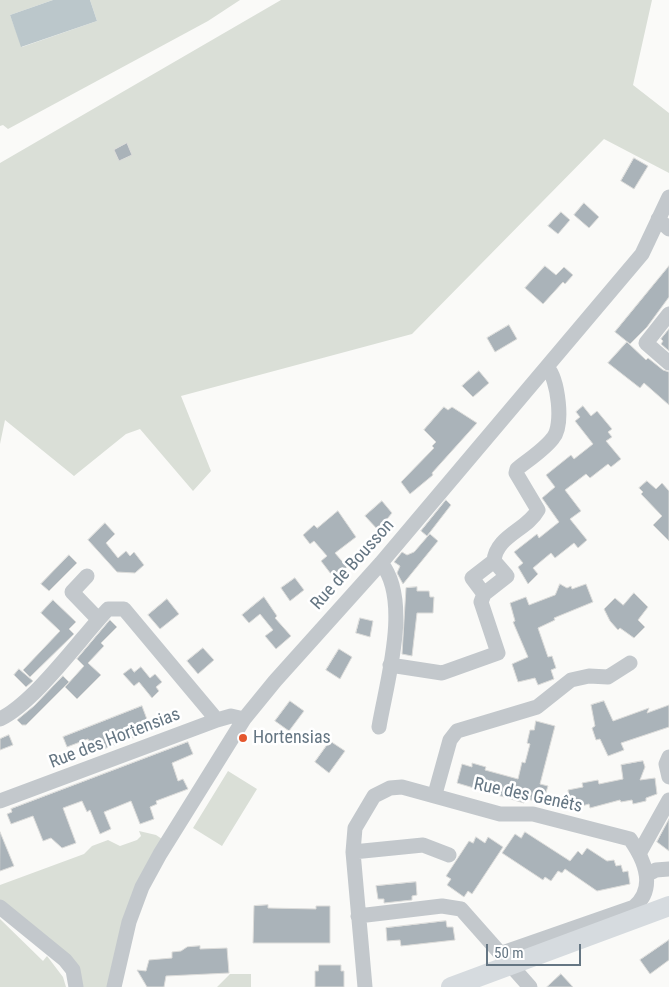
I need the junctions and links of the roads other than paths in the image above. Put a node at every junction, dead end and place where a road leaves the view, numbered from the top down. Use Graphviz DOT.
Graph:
graph roads {
  1 [pos="669,197"];
  2 [pos="663,224"];
  3 [pos="669,314"];
  4 [pos="669,363"];
  5 [pos="546,367"];
  6 [pos="381,563"];
  7 [pos="87,576"];
  8 [pos="98,619"];
  9 [pos="630,662"];
  10 [pos="390,665"];
  11 [pos="0,718"];
  12 [pos="244,719"];
  13 [pos="217,720"];
  14 [pos="379,727"];
  15 [pos="669,757"];
  16 [pos="669,777"];
  17 [pos="435,794"];
  18 [pos="669,800"];
  19 [pos="0,802"];
  20 [pos="353,852"];
  21 [pos="640,852"];
  22 [pos="448,855"];
  23 [pos="669,869"];
  24 [pos="648,874"];
  25 [pos="669,906"];
  26 [pos="0,907"];
  27 [pos="358,916"];
  28 [pos="507,959"];
  29 [pos="76,987"];
  30 [pos="114,987"];
  31 [pos="365,987"];
  32 [pos="451,987"];
  33 [pos="530,987"];
  1 -- 2 [label="street, Rue de Bousson"];
  2 -- 5 [label="street, Rue de Bousson"];
  3 -- 4 [label="street"];
  5 -- 6 [label="street, Rue de Bousson"];
  5 -- 10 [label="street"];
  6 -- 10 [label="street"];
  6 -- 12 [label="street, Rue de Bousson"];
  7 -- 8 [label="street"];
  8 -- 11 [label="street"];
  8 -- 13 [label="street"];
  9 -- 17 [label="street"];
  10 -- 14 [label="street"];
  12 -- 13 [label="street, Rue des Hortensias"];
  12 -- 30 [label="street, Rue de Bousson"];
  13 -- 19 [label="street, Rue des Hortensias"];
  15 -- 16 [label="street"];
  17 -- 20 [label="street, Rue des Genêts"];
  17 -- 21 [label="street, Rue des Genêts"];
  18 -- 21 [label="street"];
  20 -- 22 [label="street"];
  20 -- 27 [label="street, Rue des Genêts"];
  21 -- 24 [label="street, Rue des Genêts"];
  23 -- 24 [label="street"];
  24 -- 28 [label="street"];
  25 -- 28 [label="main road"];
  26 -- 29 [label="street"];
  27 -- 28 [label="street"];
  27 -- 31 [label="street, Rue des Genêts"];
  28 -- 32 [label="main road"];
  28 -- 33 [label="street"];
}
